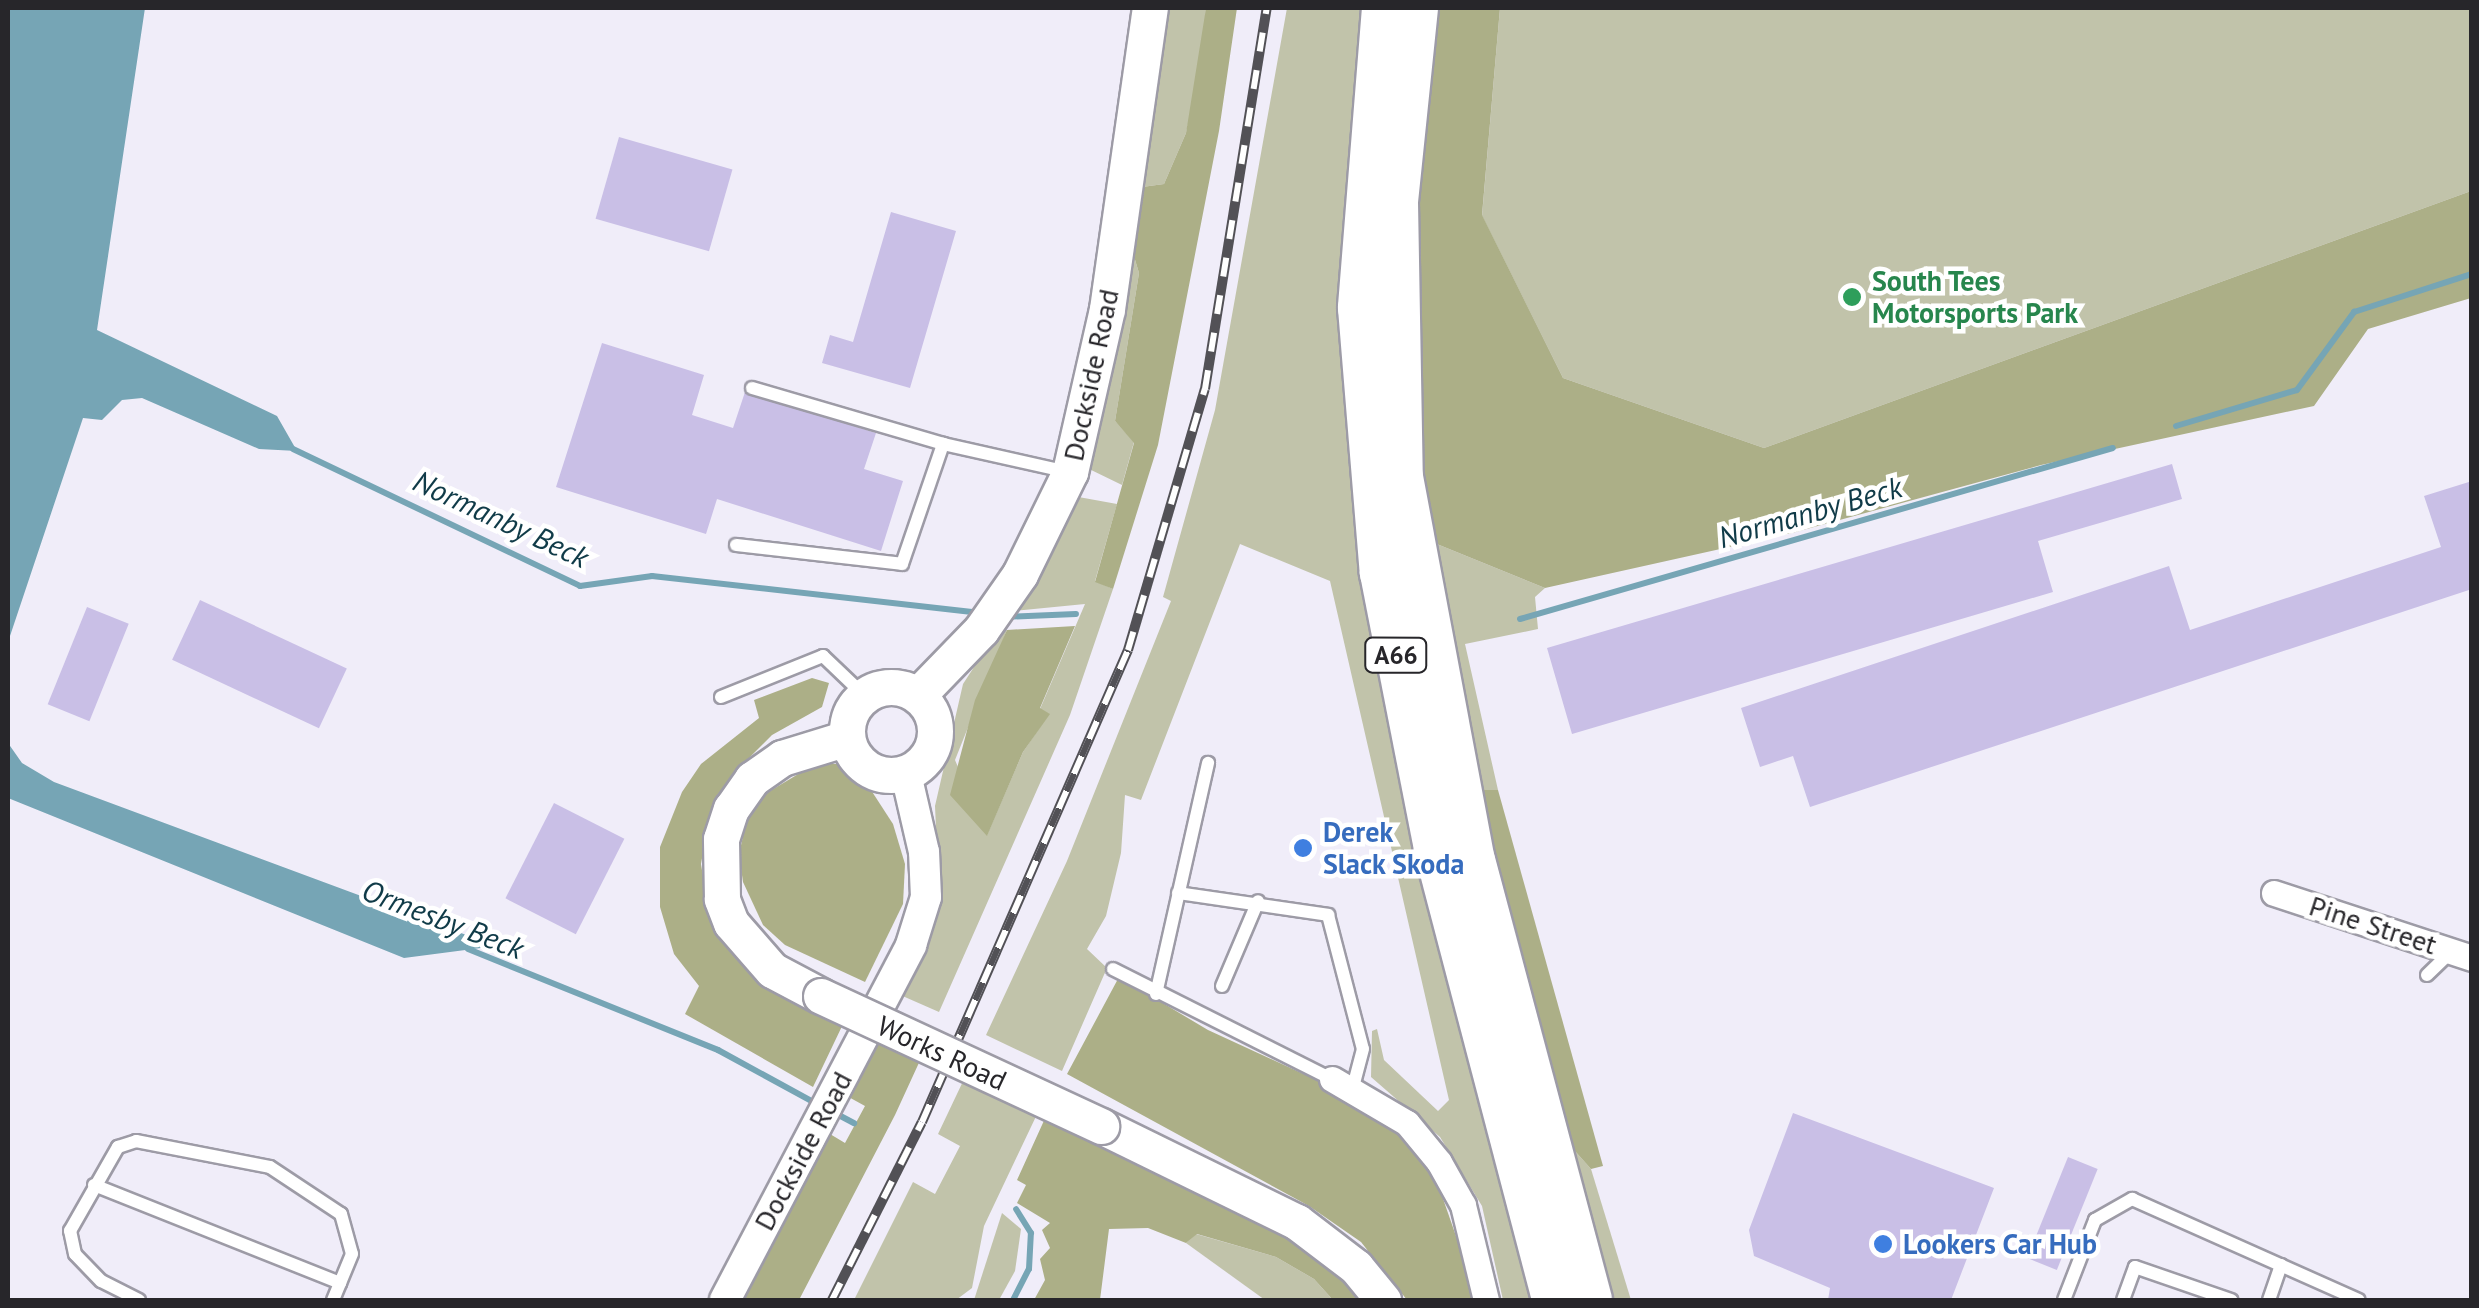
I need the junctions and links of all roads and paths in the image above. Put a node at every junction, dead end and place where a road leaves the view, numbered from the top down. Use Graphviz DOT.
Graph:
graph roads {
  1 [pos="1150,8"];
  2 [pos="1383,8"];
  3 [pos="1417,8"];
  4 [pos="752,388"];
  5 [pos="944,444"];
  6 [pos="1070,472"];
  7 [pos="736,545"];
  8 [pos="864,695"];
  9 [pos="918,696"];
  10 [pos="721,697"];
  11 [pos="847,738"];
  12 [pos="1208,764"];
  13 [pos="906,774"];
  14 [pos="1178,893"];
  15 [pos="2274,893"];
  16 [pos="1258,901"];
  17 [pos="2462,954"];
  18 [pos="1114,969"];
  19 [pos="2427,975"];
  20 [pos="1222,986"];
  21 [pos="1156,994"];
  22 [pos="1342,1085"];
  23 [pos="94,1184"];
  24 [pos="2282,1265"];
  25 [pos="340,1282"];
  26 [pos="1571,1297"];
  27 [pos="139,1300"];
  28 [pos="333,1300"];
  29 [pos="726,1300"];
  30 [pos="1384,1300"];
  31 [pos="1486,1300"];
  32 [pos="2064,1300"];
  33 [pos="2123,1300"];
  34 [pos="2231,1300"];
  35 [pos="2269,1300"];
  36 [pos="2359,1300"];
  1 -- 6 [label="main road, Dockside Road"];
  2 -- 26 [label="highway, A66"];
  3 -- 26 [label="highway, A66"];
  4 -- 5 [label="lane"];
  5 -- 6 [label="lane"];
  5 -- 7 [label="lane"];
  6 -- 9 [label="main road, Dockside Road"];
  8 -- 9 [label="main road"];
  8 -- 10 [label="lane"];
  8 -- 11 [label="main road"];
  9 -- 13 [label="main road"];
  11 -- 13 [label="main road"];
  11 -- 30 [label="main road, Works Road, bridge"];
  12 -- 14 [label="lane"];
  13 -- 29 [label="street, Dockside Road"];
  14 -- 16 [label="lane"];
  14 -- 21 [label="lane"];
  15 -- 17 [label="street, Pine Street"];
  16 -- 20 [label="lane"];
  16 -- 22 [label="lane"];
  17 -- 19 [label="lane"];
  18 -- 21 [label="lane"];
  21 -- 22 [label="lane"];
  22 -- 31 [label="street"];
  23 -- 25 [label="lane"];
  23 -- 25 [label="lane"];
  23 -- 27 [label="lane"];
  24 -- 32 [label="lane"];
  24 -- 35 [label="lane"];
  24 -- 36 [label="lane"];
  25 -- 28 [label="lane"];
  33 -- 34 [label="lane"];
}
